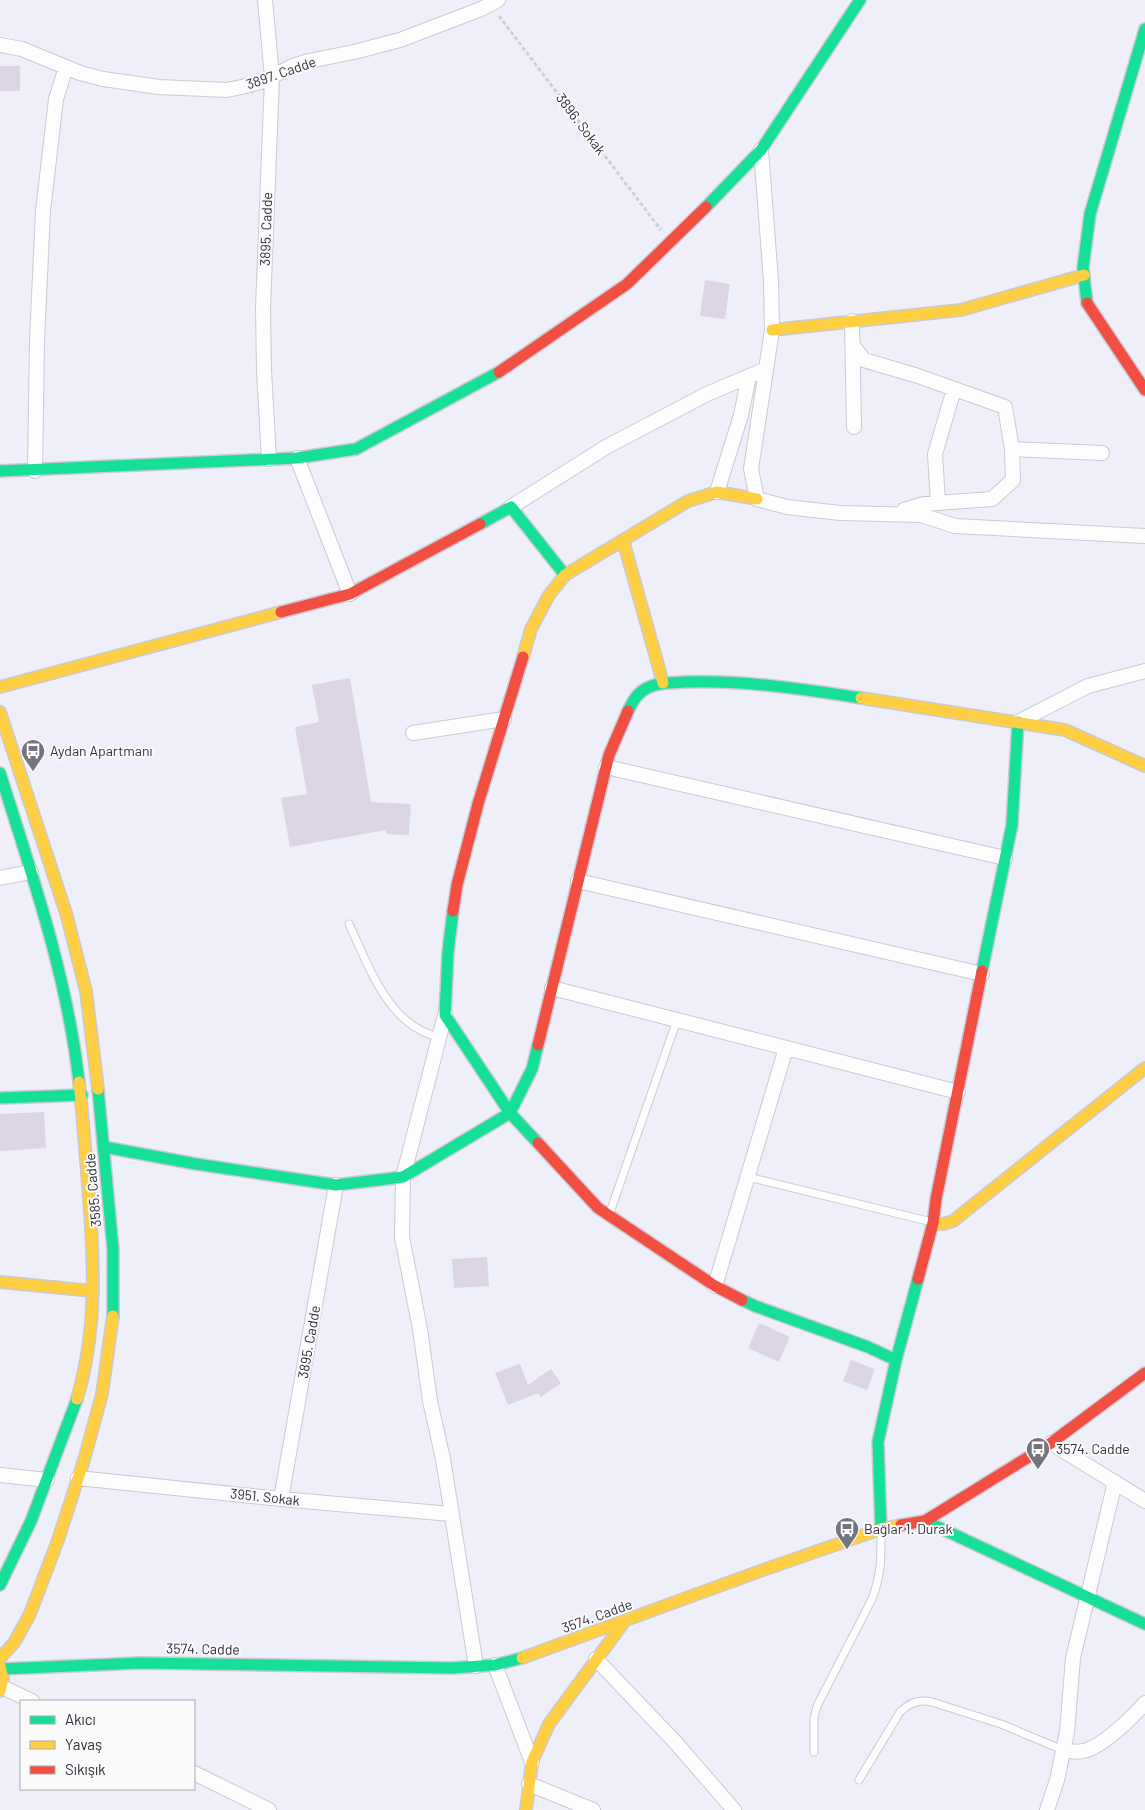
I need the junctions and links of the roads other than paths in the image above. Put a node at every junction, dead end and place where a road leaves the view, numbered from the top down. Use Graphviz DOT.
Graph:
graph roads {
  1 [pos="265,0"];
  2 [pos="860,0"];
  3 [pos="495,2"];
  4 [pos="1145,29"];
  5 [pos="0,45"];
  6 [pos="66,67"];
  7 [pos="272,77"];
  8 [pos="760,150"];
  9 [pos="1084,274"];
  10 [pos="852,321"];
  11 [pos="772,330"];
  12 [pos="854,347"];
  13 [pos="766,369"];
  14 [pos="749,376"];
  15 [pos="954,389"];
  16 [pos="1145,390"];
  17 [pos="854,427"];
  18 [pos="1012,449"];
  19 [pos="1102,453"];
  20 [pos="297,458"];
  21 [pos="268,459"];
  22 [pos="35,470"];
  23 [pos="0,471"];
  24 [pos="717,492"];
  25 [pos="757,499"];
  26 [pos="938,503"];
  27 [pos="511,507"];
  28 [pos="891,514"];
  29 [pos="1145,536"];
  30 [pos="623,540"];
  31 [pos="565,575"];
  32 [pos="350,594"];
  33 [pos="1145,671"];
  34 [pos="663,683"];
  35 [pos="0,687"];
  36 [pos="0,712"];
  37 [pos="504,719"];
  38 [pos="1018,722"];
  39 [pos="414,733"];
  40 [pos="1145,766"];
  41 [pos="606,768"];
  42 [pos="0,772"];
  43 [pos="1005,858"];
  44 [pos="32,872"];
  45 [pos="0,878"];
  46 [pos="578,881"];
  47 [pos="348,924"];
  48 [pos="982,974"];
  49 [pos="552,988"];
  50 [pos="445,1015"];
  51 [pos="676,1020"];
  52 [pos="439,1037"];
  53 [pos="786,1048"];
  54 [pos="1145,1068"];
  55 [pos="958,1092"];
  56 [pos="82,1095"];
  57 [pos="0,1098"];
  58 [pos="510,1114"];
  59 [pos="104,1147"];
  60 [pos="403,1177"];
  61 [pos="748,1177"];
  62 [pos="336,1184"];
  63 [pos="608,1215"];
  64 [pos="933,1223"];
  65 [pos="0,1282"];
  66 [pos="715,1286"];
  67 [pos="93,1291"];
  68 [pos="896,1360"];
  69 [pos="1145,1373"];
  70 [pos="1051,1442"];
  71 [pos="0,1475"];
  72 [pos="78,1478"];
  73 [pos="47,1480"];
  74 [pos="1115,1482"];
  75 [pos="281,1499"];
  76 [pos="1145,1500"];
  77 [pos="451,1514"];
  78 [pos="925,1521"];
  79 [pos="881,1529"];
  80 [pos="0,1585"];
  81 [pos="1088,1597"];
  82 [pos="624,1622"];
  83 [pos="1145,1624"];
  84 [pos="596,1659"];
  85 [pos="0,1664"];
  86 [pos="495,1665"];
  87 [pos="476,1666"];
  88 [pos="1,1689"];
  89 [pos="29,1700"];
  90 [pos="1145,1702"];
  91 [pos="1064,1750"];
  92 [pos="814,1752"];
  93 [pos="532,1762"];
  94 [pos="195,1773"];
  95 [pos="859,1780"];
  96 [pos="529,1784"];
  97 [pos="269,1810"];
  98 [pos="526,1810"];
  99 [pos="593,1810"];
  100 [pos="734,1810"];
  101 [pos="1047,1810"];
  1 -- 7 [label="street, 3895. Cadde"];
  2 -- 8 [label="street"];
  3 -- 7 [label="street, 3897. Cadde"];
  4 -- 9 [label="street"];
  5 -- 6 [label="street, 3897. Cadde"];
  6 -- 7 [label="street, 3897. Cadde"];
  6 -- 22 [label="street"];
  7 -- 21 [label="street, 3895. Cadde"];
  8 -- 11 [label="street"];
  8 -- 20 [label="street"];
  9 -- 10 [label="street"];
  9 -- 16 [label="street"];
  10 -- 11 [label="street"];
  10 -- 12 [label="street"];
  11 -- 13 [label="street"];
  12 -- 15 [label="street"];
  12 -- 17 [label="street"];
  13 -- 14 [label="street"];
  13 -- 25 [label="street"];
  14 -- 24 [label="street"];
  14 -- 27 [label="street"];
  15 -- 18 [label="street"];
  15 -- 26 [label="street"];
  18 -- 19 [label="street"];
  18 -- 26 [label="street"];
  20 -- 21 [label="street"];
  20 -- 32 [label="street"];
  21 -- 22 [label="street"];
  22 -- 23 [label="street"];
  24 -- 25 [label="street"];
  24 -- 30 [label="street"];
  25 -- 28 [label="street"];
  26 -- 28 [label="street"];
  27 -- 31 [label="street"];
  27 -- 32 [label="street"];
  28 -- 29 [label="street"];
  30 -- 31 [label="street"];
  30 -- 34 [label="street"];
  31 -- 37 [label="street"];
  32 -- 35 [label="street"];
  33 -- 38 [label="street"];
  34 -- 38 [label="street"];
  34 -- 41 [label="street"];
  36 -- 59 [label="street, 3585. Cadde"];
  37 -- 39 [label="street"];
  37 -- 50 [label="street"];
  38 -- 40 [label="street"];
  38 -- 43 [label="street"];
  41 -- 43 [label="street"];
  41 -- 46 [label="street"];
  42 -- 44 [label="street, 3585. Cadde"];
  43 -- 48 [label="street"];
  44 -- 45 [label="street"];
  44 -- 56 [label="street, 3585. Cadde"];
  46 -- 48 [label="street"];
  46 -- 49 [label="street"];
  47 -- 52 [label="lane"];
  48 -- 55 [label="street"];
  49 -- 51 [label="street"];
  49 -- 58 [label="street"];
  50 -- 52 [label="street"];
  50 -- 58 [label="street"];
  51 -- 53 [label="street"];
  51 -- 63 [label="lane"];
  52 -- 60 [label="street"];
  53 -- 55 [label="street"];
  53 -- 61 [label="street"];
  54 -- 64 [label="street"];
  55 -- 64 [label="street"];
  56 -- 57 [label="street"];
  56 -- 67 [label="street, 3585. Cadde"];
  58 -- 60 [label="street"];
  58 -- 63 [label="street"];
  59 -- 62 [label="street"];
  59 -- 72 [label="street, 3585. Cadde"];
  60 -- 62 [label="street"];
  60 -- 77 [label="street"];
  61 -- 64 [label="lane"];
  61 -- 66 [label="street"];
  62 -- 75 [label="street, 3895. Cadde"];
  63 -- 66 [label="street"];
  64 -- 68 [label="street"];
  65 -- 67 [label="street"];
  66 -- 68 [label="street"];
  67 -- 73 [label="street, 3585. Cadde"];
  68 -- 79 [label="street"];
  69 -- 70 [label="street, 3574. Cadde"];
  70 -- 74 [label="street"];
  70 -- 78 [label="street, 3574. Cadde"];
  71 -- 73 [label="street"];
  72 -- 75 [label="street, 3951. Sokak"];
  72 -- 85 [label="street, 3585. Cadde"];
  73 -- 80 [label="street, 3585. Cadde"];
  74 -- 76 [label="street"];
  74 -- 81 [label="street"];
  75 -- 77 [label="street, 3951. Sokak"];
  77 -- 87 [label="street"];
  78 -- 79 [label="street, 3574. Cadde"];
  78 -- 81 [label="street"];
  79 -- 82 [label="street, 3574. Cadde"];
  79 -- 92 [label="lane"];
  81 -- 83 [label="street"];
  81 -- 91 [label="street"];
  82 -- 84 [label="street"];
  82 -- 86 [label="street, 3574. Cadde"];
  84 -- 93 [label="street"];
  84 -- 100 [label="street"];
  85 -- 87 [label="street, 3574. Cadde"];
  85 -- 88 [label="street"];
  86 -- 87 [label="street, 3574. Cadde"];
  86 -- 93 [label="street"];
  88 -- 89 [label="street"];
  90 -- 91 [label="street"];
  91 -- 95 [label="lane"];
  91 -- 101 [label="street"];
  93 -- 96 [label="street"];
  94 -- 97 [label="street"];
  96 -- 98 [label="street"];
  96 -- 99 [label="street"];
}
